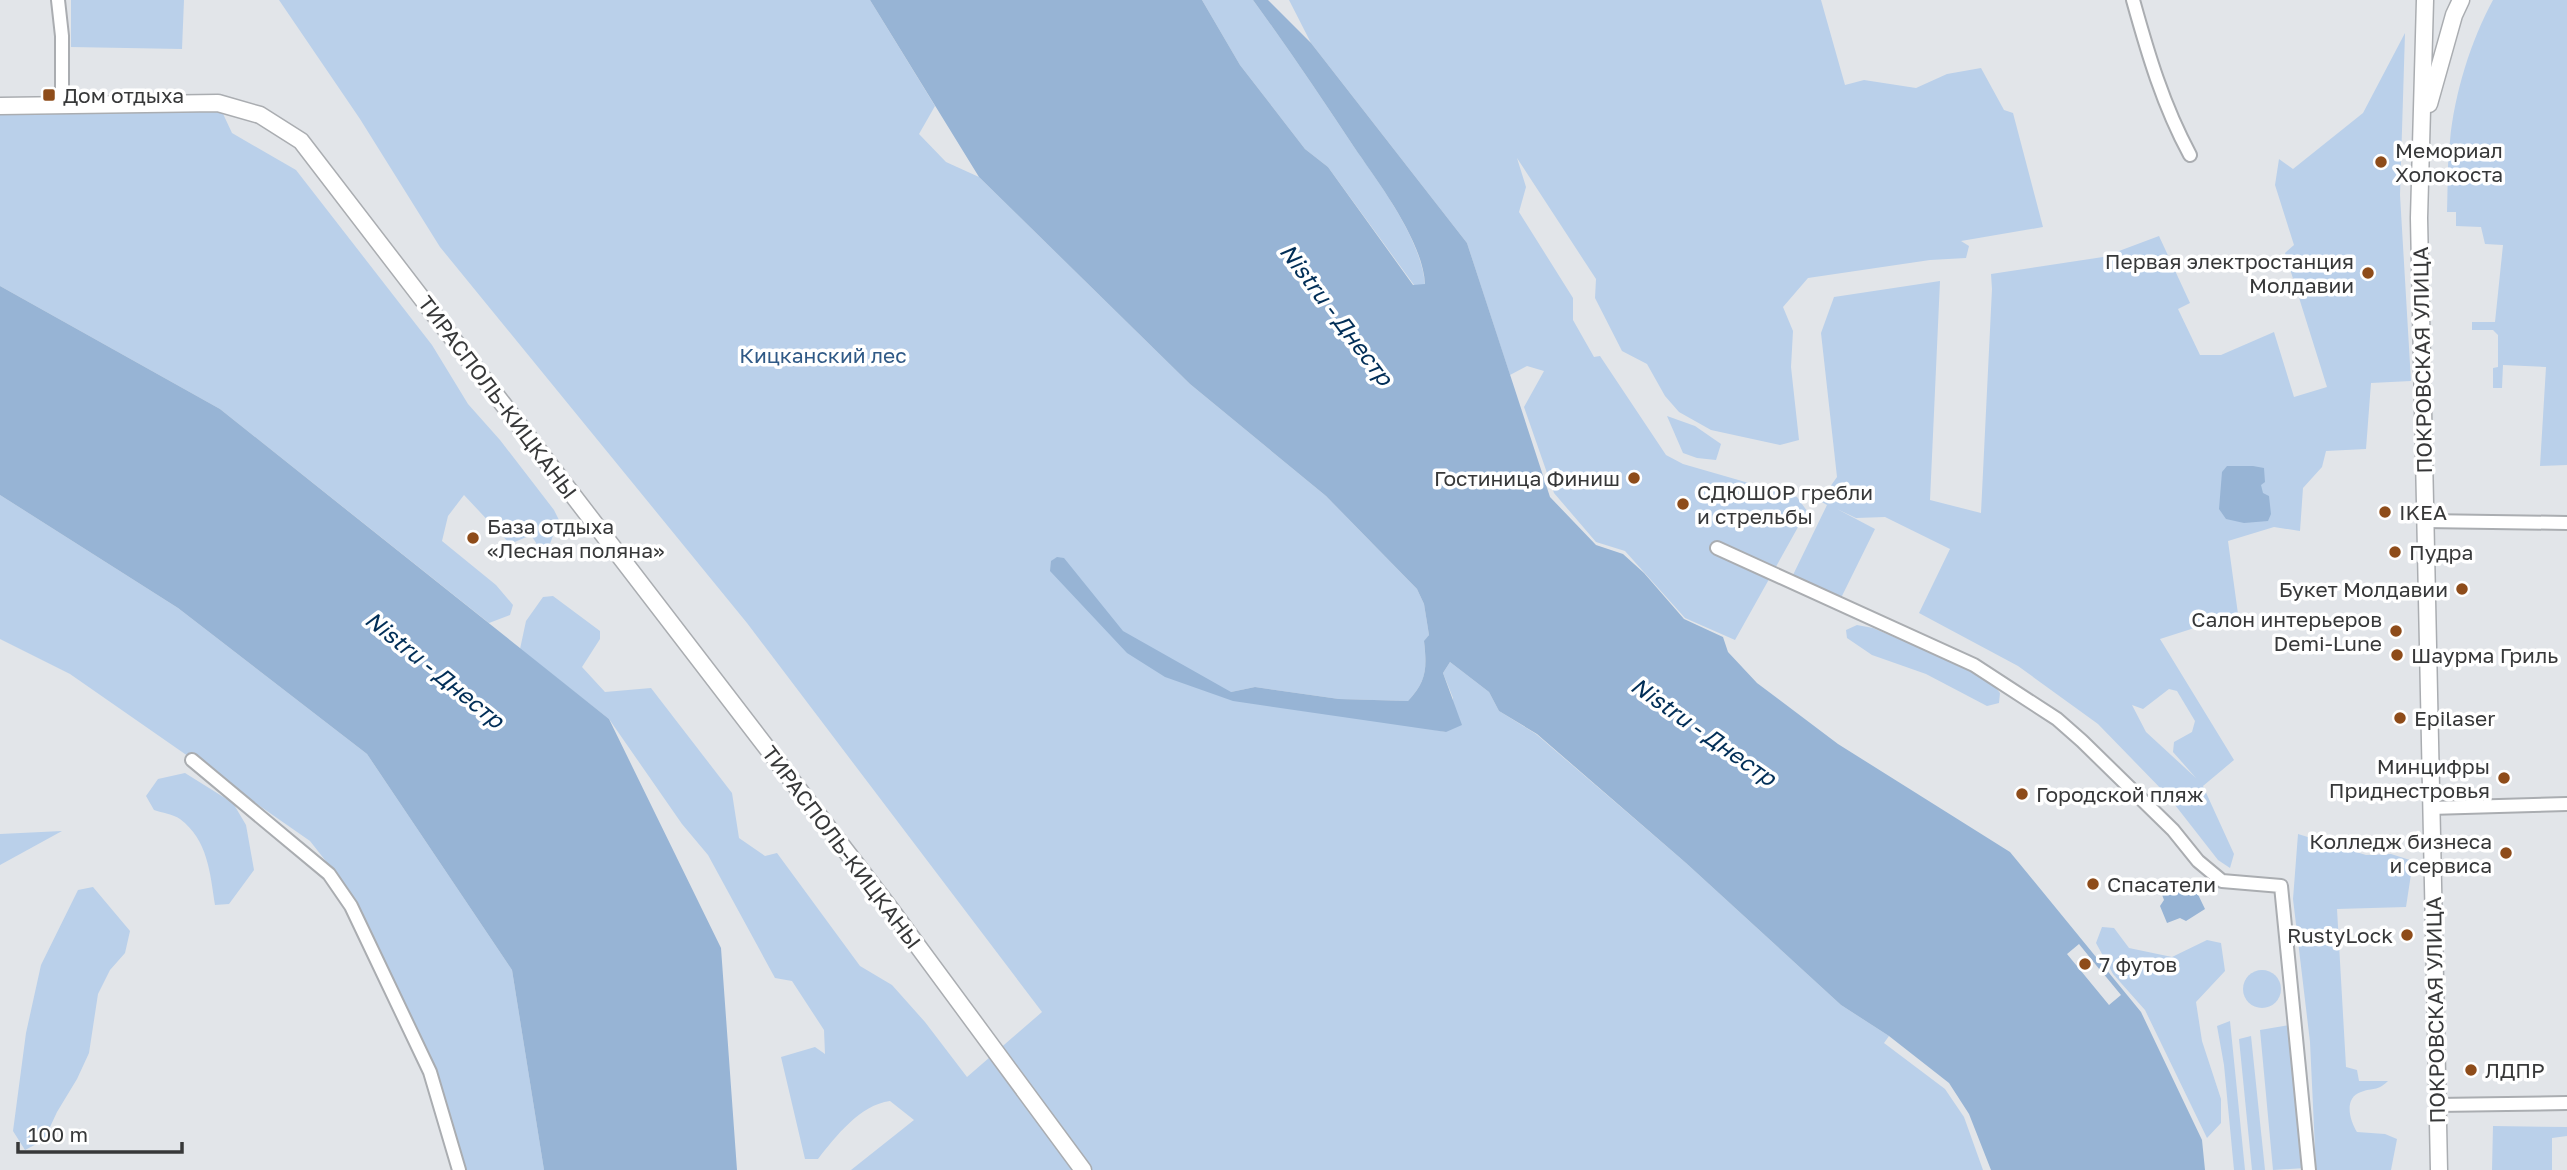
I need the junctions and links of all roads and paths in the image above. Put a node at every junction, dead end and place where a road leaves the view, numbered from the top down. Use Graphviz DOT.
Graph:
graph roads {
  1 [pos="58,0"];
  2 [pos="2133,0"];
  3 [pos="2425,4"];
  4 [pos="2458,7"];
  5 [pos="62,104"];
  6 [pos="0,106"];
  7 [pos="2421,137"];
  8 [pos="2190,155"];
  9 [pos="2426,521"];
  10 [pos="2567,523"];
  11 [pos="1717,548"];
  12 [pos="191,760"];
  13 [pos="2567,804"];
  14 [pos="2430,808"];
  15 [pos="2567,1103"];
  16 [pos="2437,1105"];
  17 [pos="458,1170"];
  18 [pos="1083,1170"];
  19 [pos="2309,1170"];
  20 [pos="2439,1170"];
  1 -- 5 [label="street"];
  2 -- 8 [label="street"];
  3 -- 4 [label="street"];
  3 -- 7 [label="street, ПОКРОВСКАЯ УЛИЦА"];
  4 -- 7 [label="street, ПОКРОВСКАЯ УЛИЦА"];
  5 -- 6 [label="street, ТИРАСПОЛЬ-КИЦКАНЫ"];
  5 -- 18 [label="street, ТИРАСПОЛЬ-КИЦКАНЫ"];
  7 -- 9 [label="street, ПОКРОВСКАЯ УЛИЦА"];
  9 -- 10 [label="street"];
  9 -- 14 [label="street, ПОКРОВСКАЯ УЛИЦА"];
  11 -- 19 [label="street"];
  12 -- 17 [label="street"];
  13 -- 14 [label="street"];
  14 -- 16 [label="street, ПОКРОВСКАЯ УЛИЦА"];
  15 -- 16 [label="street"];
  16 -- 20 [label="street, ПОКРОВСКАЯ УЛИЦА"];
}
